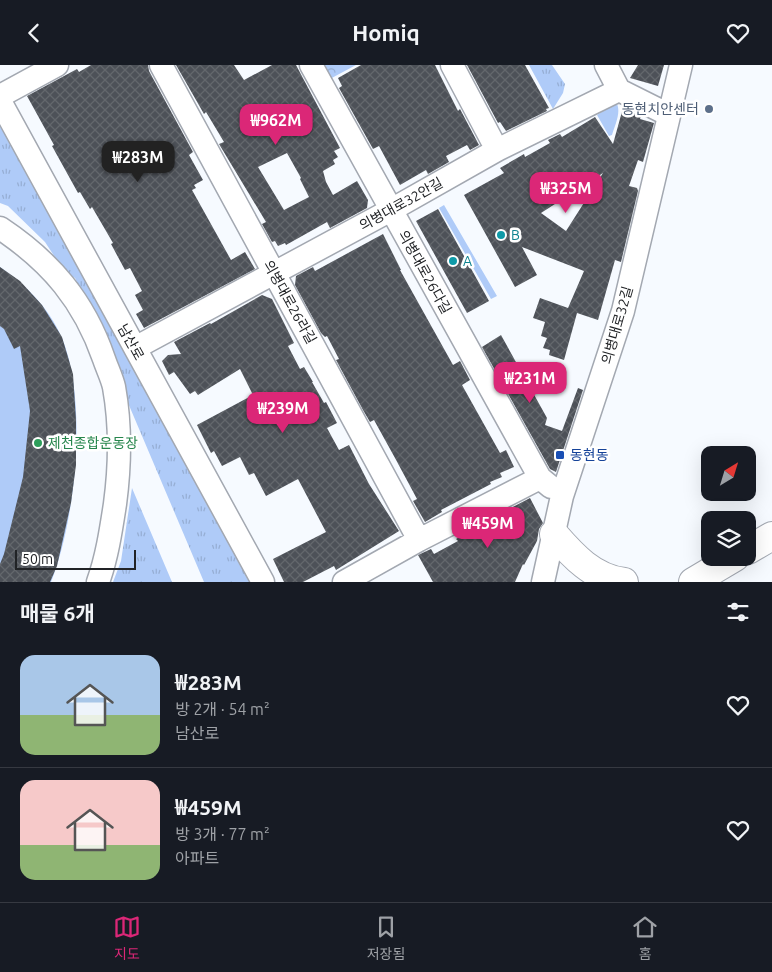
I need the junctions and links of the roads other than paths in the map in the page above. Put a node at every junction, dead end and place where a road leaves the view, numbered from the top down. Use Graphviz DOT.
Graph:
graph roads {
  1 [pos="57,65"];
  2 [pos="160,65"];
  3 [pos="311,65"];
  4 [pos="452,65"];
  5 [pos="606,65"];
  6 [pos="681,65"];
  7 [pos="619,90"];
  8 [pos="1,106"];
  9 [pos="669,115"];
  10 [pos="497,150"];
  11 [pos="391,210"];
  12 [pos="0,229"];
  13 [pos="274,274"];
  14 [pos="135,348"];
  15 [pos="540,478"];
  16 [pos="562,496"];
  17 [pos="554,534"];
  18 [pos="772,536"];
  19 [pos="420,540"];
  20 [pos="756,545"];
  21 [pos="720,566"];
  22 [pos="98,582"];
  23 [pos="263,582"];
  24 [pos="344,582"];
  25 [pos="543,582"];
  26 [pos="624,582"];
  27 [pos="693,582"];
  1 -- 8 [label="street"];
  2 -- 13 [label="street, 의병대로26라길"];
  3 -- 11 [label="street, 의병대로26다길"];
  4 -- 10 [label="street"];
  5 -- 7 [label="street"];
  6 -- 9 [label="street, 의병대로32길"];
  7 -- 9 [label="street"];
  7 -- 10 [label="street, 의병대로32안길"];
  8 -- 14 [label="street, 남산로"];
  9 -- 16 [label="street, 의병대로32길"];
  10 -- 11 [label="street, 의병대로32안길"];
  11 -- 13 [label="street, 의병대로32안길"];
  11 -- 15 [label="street, 의병대로26다길"];
  12 -- 22 [label="street"];
  13 -- 14 [label="street, 의병대로32안길"];
  13 -- 19 [label="street, 의병대로26라길"];
  14 -- 23 [label="street, 남산로"];
  15 -- 16 [label="street"];
  15 -- 19 [label="street"];
  16 -- 17 [label="street, 의병대로32길"];
  17 -- 25 [label="street, 의병대로32길"];
  17 -- 26 [label="main road"];
  18 -- 20 [label="main road"];
  19 -- 24 [label="street"];
  21 -- 27 [label="main road"];
}
